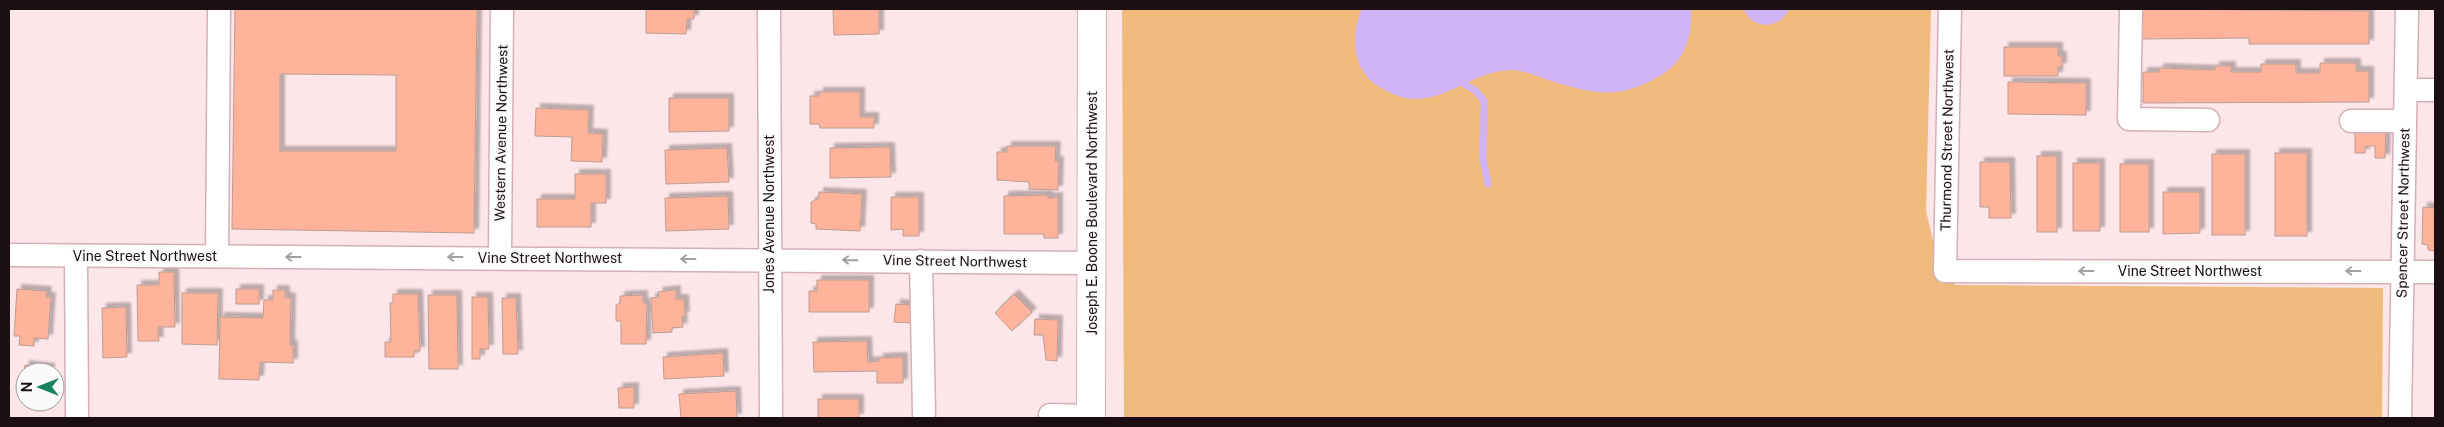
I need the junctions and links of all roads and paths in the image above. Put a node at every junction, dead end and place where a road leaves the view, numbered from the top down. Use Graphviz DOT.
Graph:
graph roads {
  1 [pos="219,9"];
  2 [pos="502,9"];
  3 [pos="769,9"];
  4 [pos="1092,9"];
  5 [pos="1950,9"];
  6 [pos="2131,9"];
  7 [pos="2407,9"];
  8 [pos="2406,90"];
  9 [pos="2435,90"];
  10 [pos="2208,120"];
  11 [pos="2351,121"];
  12 [pos="2405,121"];
  13 [pos="9,255"];
  14 [pos="76,256"];
  15 [pos="217,256"];
  16 [pos="500,257"];
  17 [pos="769,259"];
  18 [pos="921,261"];
  19 [pos="1091,262"];
  20 [pos="1944,271"];
  21 [pos="2402,271"];
  22 [pos="2435,272"];
  23 [pos="924,414"];
  24 [pos="1050,415"];
  25 [pos="1091,417"];
  26 [pos="77,418"];
  27 [pos="771,418"];
  28 [pos="2400,418"];
  1 -- 15 [label="street"];
  2 -- 16 [label="street, Western Avenue Northwest"];
  3 -- 17 [label="street, Jones Avenue Northwest"];
  4 -- 19 [label="main road, Joseph E. Boone Boulevard Northwest"];
  5 -- 20 [label="street, Thurmond Street Northwest"];
  6 -- 10 [label="street"];
  7 -- 8 [label="street, Spencer Street Northwest"];
  8 -- 9 [label="street"];
  8 -- 12 [label="street, Spencer Street Northwest"];
  11 -- 12 [label="street"];
  12 -- 21 [label="street, Spencer Street Northwest"];
  13 -- 14 [label="street, Vine Street Northwest"];
  14 -- 15 [label="street, Vine Street Northwest"];
  14 -- 26 [label="street"];
  16 -- 15 [label="street, Vine Street Northwest, one-way"];
  17 -- 16 [label="street, Vine Street Northwest, one-way"];
  18 -- 17 [label="street, Vine Street Northwest, one-way"];
  17 -- 27 [label="street, Jones Avenue Northwest"];
  18 -- 19 [label="street, Vine Street Northwest"];
  18 -- 23 [label="street"];
  19 -- 25 [label="main road, Joseph E. Boone Boulevard Northwest"];
  21 -- 20 [label="street, Vine Street Northwest, one-way"];
  21 -- 22 [label="street, Vine Street Northwest"];
  21 -- 28 [label="street, Spencer Street Northwest"];
  24 -- 25 [label="street"];
}
